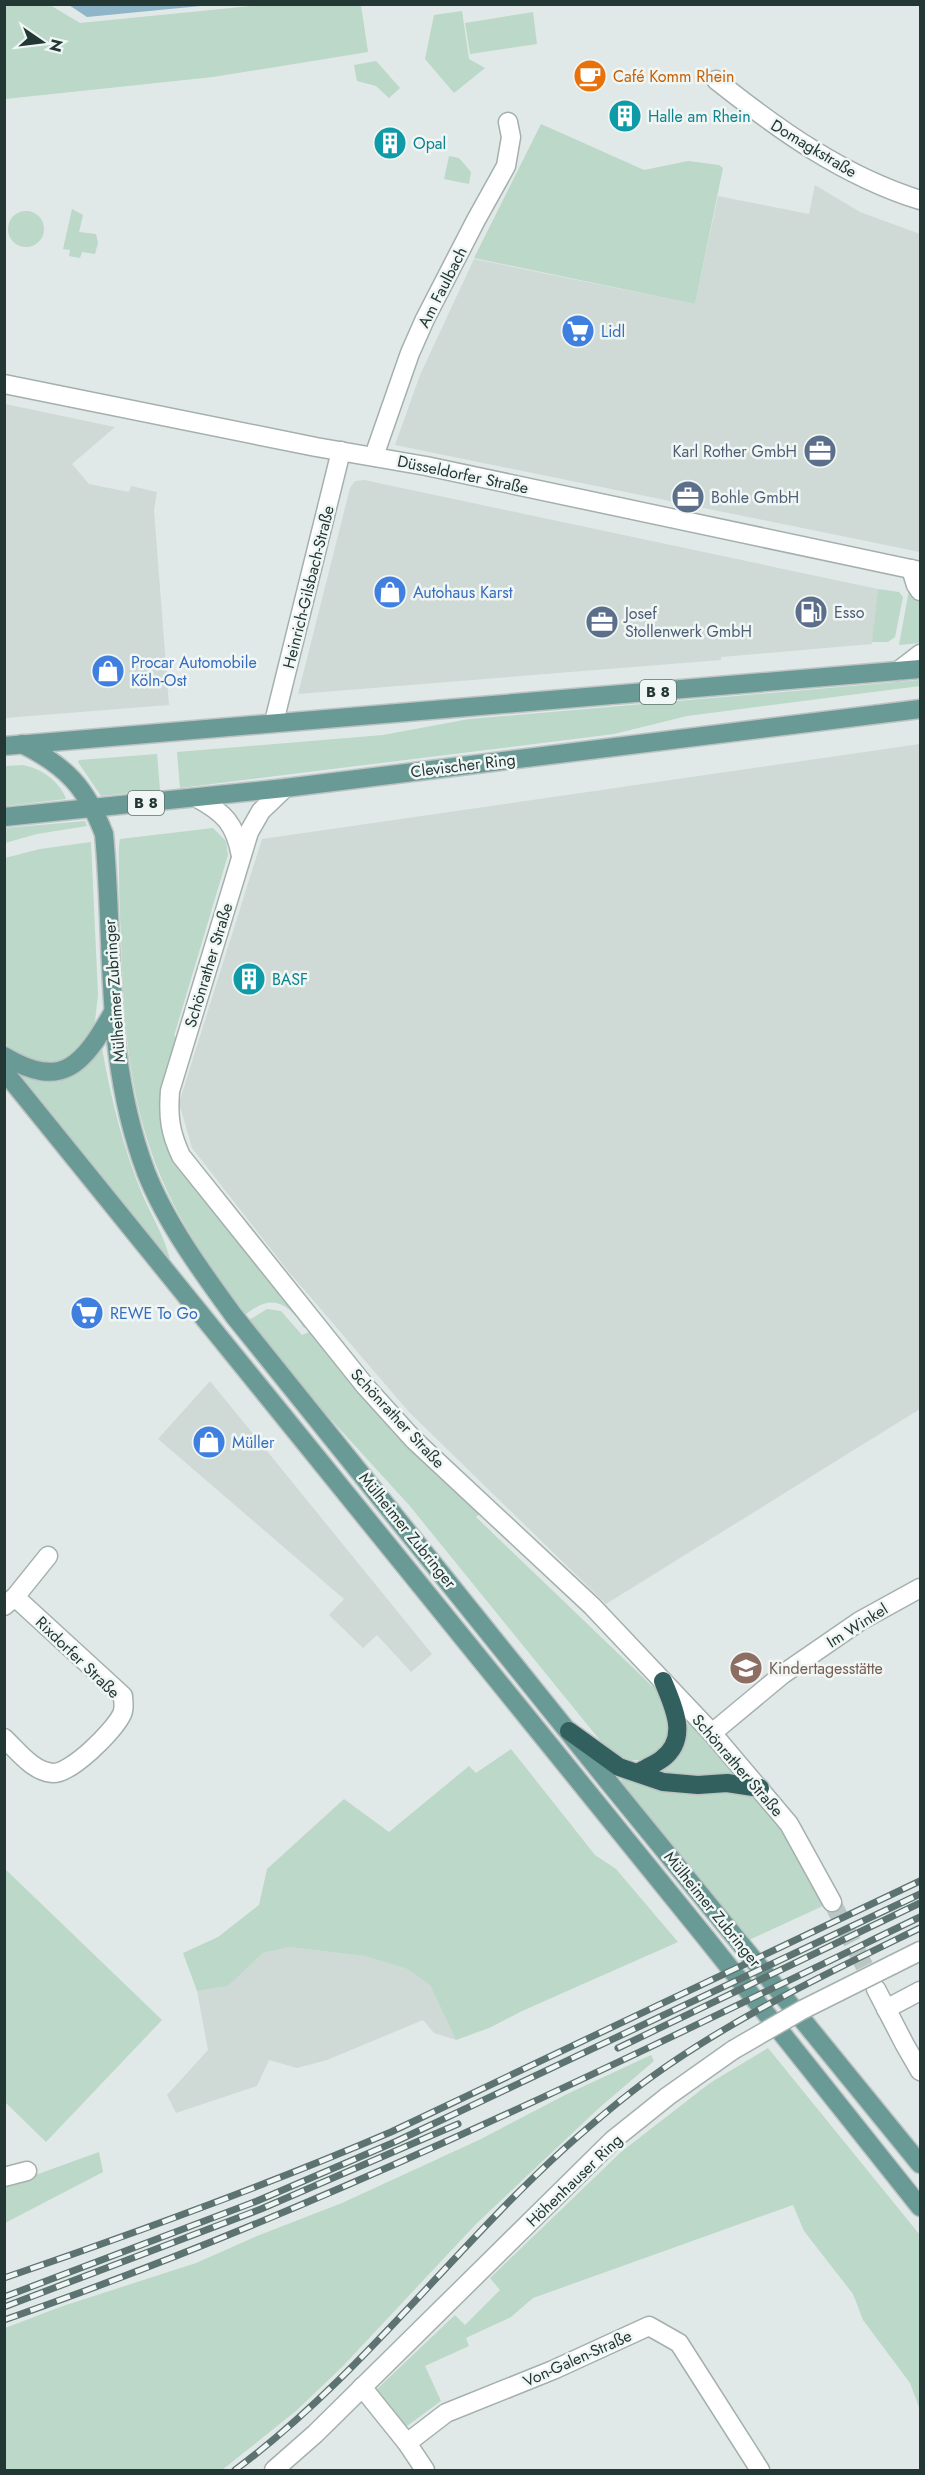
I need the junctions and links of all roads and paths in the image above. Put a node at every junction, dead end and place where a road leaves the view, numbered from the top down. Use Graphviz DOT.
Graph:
graph roads {
  1 [pos="716,80"];
  2 [pos="508,122"];
  3 [pos="921,200"];
  4 [pos="4,384"];
  5 [pos="341,451"];
  6 [pos="374,456"];
  7 [pos="916,570"];
  8 [pos="921,591"];
  9 [pos="921,654"];
  10 [pos="921,669"];
  11 [pos="898,671"];
  12 [pos="921,709"];
  13 [pos="274,722"];
  14 [pos="13,745"];
  15 [pos="285,788"];
  16 [pos="197,798"];
  17 [pos="94,808"];
  18 [pos="4,817"];
  19 [pos="241,856"];
  20 [pos="112,1014"];
  21 [pos="4,1056"];
  22 [pos="4,1071"];
  23 [pos="48,1556"];
  24 [pos="921,1588"];
  25 [pos="10,1602"];
  26 [pos="663,1682"];
  27 [pos="569,1731"];
  28 [pos="712,1733"];
  29 [pos="4,1738"];
  30 [pos="638,1773"];
  31 [pos="760,1788"];
  32 [pos="832,1902"];
  33 [pos="921,1951"];
  34 [pos="876,1989"];
  35 [pos="921,1990"];
  36 [pos="886,2009"];
  37 [pos="921,2071"];
  38 [pos="921,2164"];
  39 [pos="27,2170"];
  40 [pos="4,2177"];
  41 [pos="921,2207"];
  42 [pos="362,2387"];
  43 [pos="407,2443"];
  44 [pos="273,2470"];
  45 [pos="425,2470"];
  46 [pos="760,2470"];
  1 -- 3 [label="street, Domagkstraße"];
  2 -- 6 [label="street, Am Faulbach"];
  4 -- 5 [label="street, Düsseldorfer Straße"];
  5 -- 6 [label="street, Düsseldorfer Straße"];
  5 -- 13 [label="street, Heinrich-Gilsbach-Straße"];
  6 -- 7 [label="street, Düsseldorfer Straße"];
  7 -- 8 [label="street"];
  9 -- 11 [label="street"];
  10 -- 11 [label="main road, B 8"];
  11 -- 13 [label="main road, B 8"];
  12 -- 15 [label="main road, Clevischer Ring / B 8"];
  13 -- 14 [label="main road, B 8"];
  14 -- 17 [label="main road, Mülheimer Zubringer"];
  15 -- 16 [label="main road, Clevischer Ring / B 8"];
  15 -- 19 [label="street, Schönrather Straße"];
  16 -- 17 [label="main road, Clevischer Ring / B 8"];
  16 -- 19 [label="street"];
  17 -- 18 [label="main road, Clevischer Ring / B 8"];
  17 -- 20 [label="main road, Mülheimer Zubringer"];
  19 -- 26 [label="street, Schönrather Straße"];
  20 -- 21 [label="main road"];
  20 -- 27 [label="main road, Mülheimer Zubringer"];
  22 -- 41 [label="main road, Mülheimer Zubringer"];
  23 -- 25 [label="street, Rixdorfer Straße"];
  24 -- 28 [label="street, Im Winkel"];
  25 -- 29 [label="street, Rixdorfer Straße"];
  26 -- 28 [label="street, Schönrather Straße"];
  26 -- 30 [label="highway"];
  27 -- 30 [label="highway"];
  27 -- 38 [label="main road, Mülheimer Zubringer"];
  28 -- 31 [label="street, Schönrather Straße"];
  30 -- 31 [label="highway"];
  31 -- 32 [label="street, Schönrather Straße"];
  33 -- 42 [label="street, Höhenhauser Ring, bridge"];
  34 -- 36 [label="street"];
  35 -- 36 [label="street"];
  36 -- 37 [label="street"];
  39 -- 40 [label="street"];
  42 -- 43 [label="street"];
  42 -- 44 [label="street, Höhenhauser Ring"];
  43 -- 45 [label="street"];
  43 -- 46 [label="street, Von-Galen-Straße"];
}
